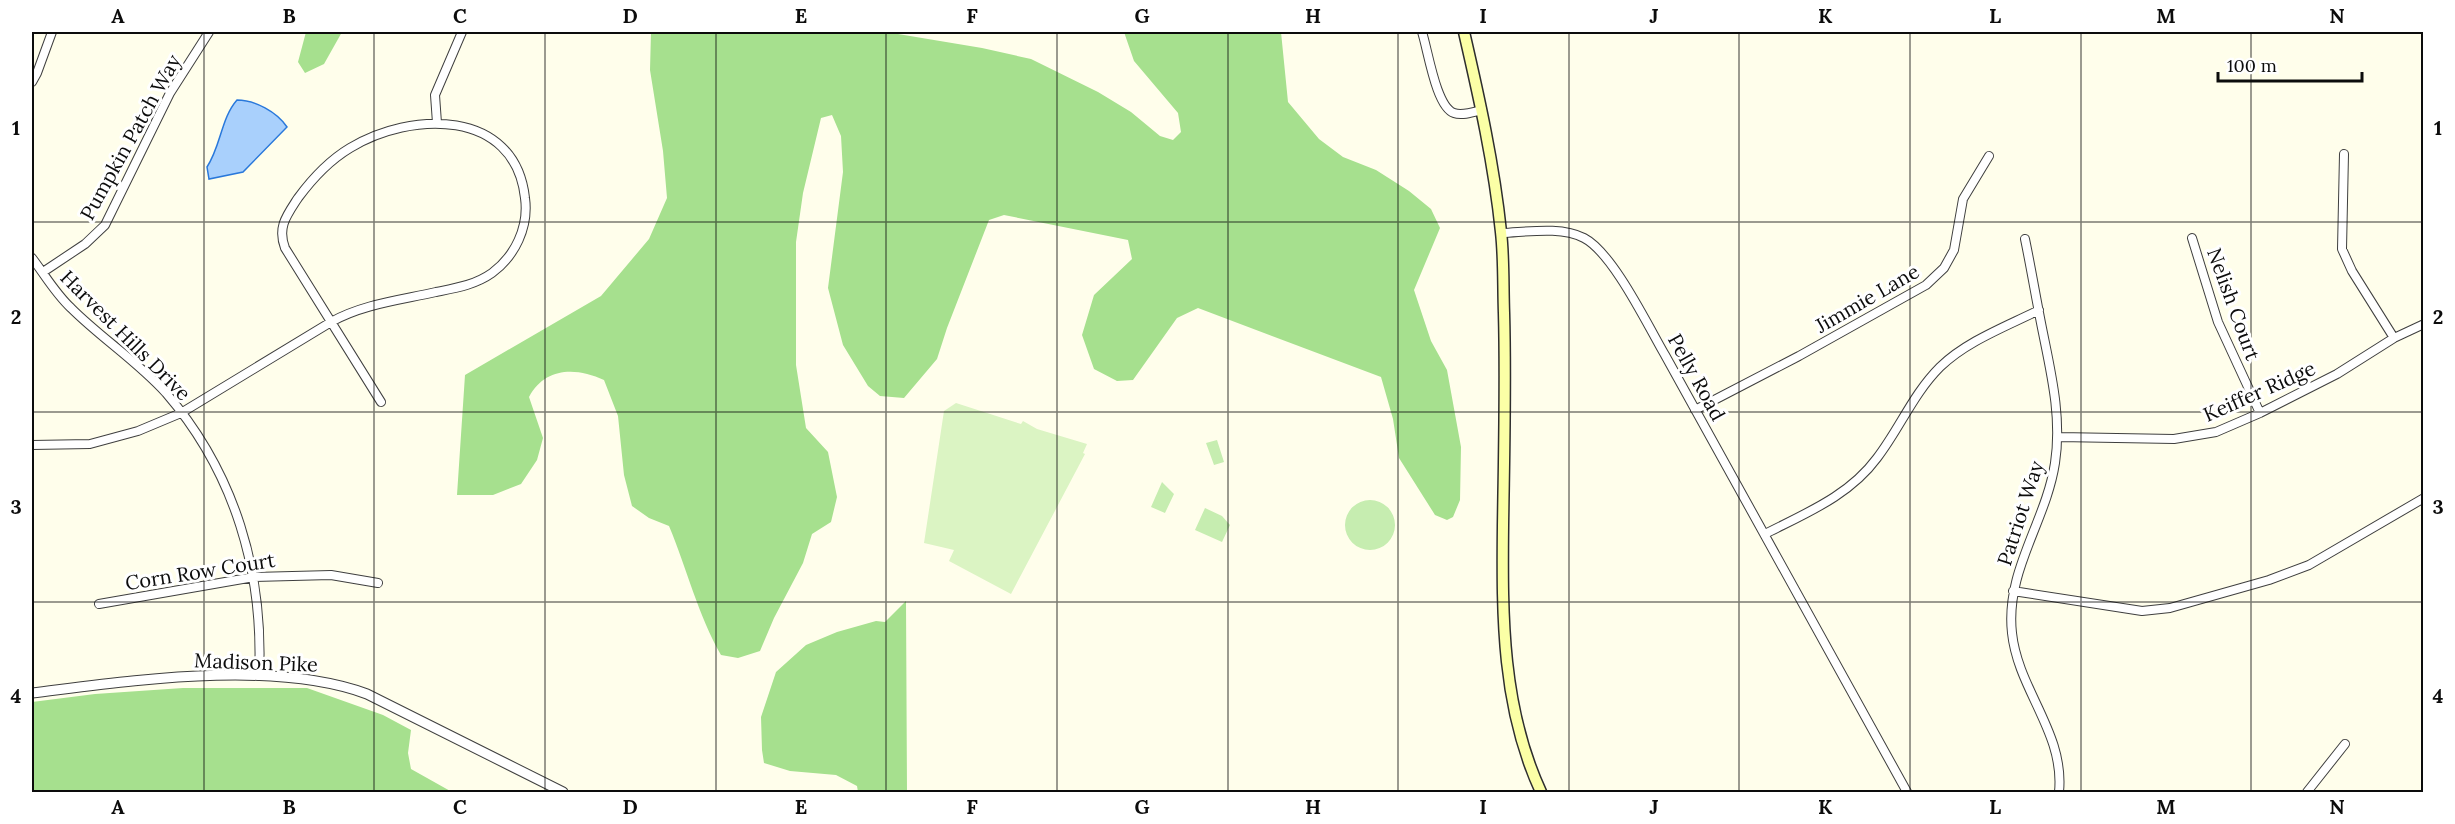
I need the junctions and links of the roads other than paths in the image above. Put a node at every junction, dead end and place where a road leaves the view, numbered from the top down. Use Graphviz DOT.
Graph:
graph roads {
  1 [pos="52,32"];
  2 [pos="209,32"];
  3 [pos="462,32"];
  4 [pos="1422,32"];
  5 [pos="1464,32"];
  6 [pos="32,82"];
  7 [pos="1482,110"];
  8 [pos="436,123"];
  9 [pos="2343,154"];
  10 [pos="1989,156"];
  11 [pos="1502,233"];
  12 [pos="2025,238"];
  13 [pos="2192,238"];
  14 [pos="32,258"];
  15 [pos="43,272"];
  16 [pos="2039,310"];
  17 [pos="331,322"];
  18 [pos="2424,324"];
  19 [pos="2394,338"];
  20 [pos="381,402"];
  21 [pos="1695,410"];
  22 [pos="181,413"];
  23 [pos="2260,413"];
  24 [pos="2059,437"];
  25 [pos="32,445"];
  26 [pos="2424,498"];
  27 [pos="1765,534"];
  28 [pos="254,577"];
  29 [pos="378,583"];
  30 [pos="2013,591"];
  31 [pos="99,604"];
  32 [pos="259,676"];
  33 [pos="32,693"];
  34 [pos="2345,744"];
  35 [pos="564,792"];
  36 [pos="1541,792"];
  37 [pos="1907,792"];
  38 [pos="2059,792"];
  39 [pos="2307,792"];
  1 -- 6 [label="street"];
  2 -- 15 [label="street, Pumpkin Patch Way"];
  3 -- 8 [label="street"];
  4 -- 7 [label="street"];
  5 -- 7 [label="main road"];
  7 -- 11 [label="main road"];
  8 -- 17 [label="street"];
  8 -- 17 [label="street"];
  9 -- 19 [label="street"];
  10 -- 21 [label="street, Jimmie Lane"];
  11 -- 21 [label="street, Pelly Road"];
  11 -- 36 [label="main road"];
  12 -- 16 [label="street, Patriot Way"];
  13 -- 23 [label="street, Nelish Court"];
  14 -- 15 [label="street, Harvest Hills Drive"];
  15 -- 22 [label="street, Harvest Hills Drive"];
  16 -- 24 [label="street, Patriot Way"];
  16 -- 27 [label="street"];
  17 -- 20 [label="street"];
  17 -- 22 [label="street"];
  18 -- 19 [label="street, Keiffer Ridge"];
  19 -- 23 [label="street, Keiffer Ridge"];
  21 -- 27 [label="street, Pelly Road"];
  22 -- 25 [label="street"];
  22 -- 28 [label="street, Harvest Hills Drive"];
  23 -- 24 [label="street, Keiffer Ridge"];
  24 -- 30 [label="street, Patriot Way"];
  26 -- 30 [label="street"];
  27 -- 37 [label="street, Pelly Road"];
  28 -- 29 [label="street, Corn Row Court"];
  28 -- 31 [label="street, Corn Row Court"];
  28 -- 32 [label="street, Harvest Hills Drive"];
  30 -- 38 [label="street, Patriot Way"];
  32 -- 33 [label="street, Madison Pike"];
  32 -- 35 [label="street, Madison Pike"];
  34 -- 39 [label="street"];
}
